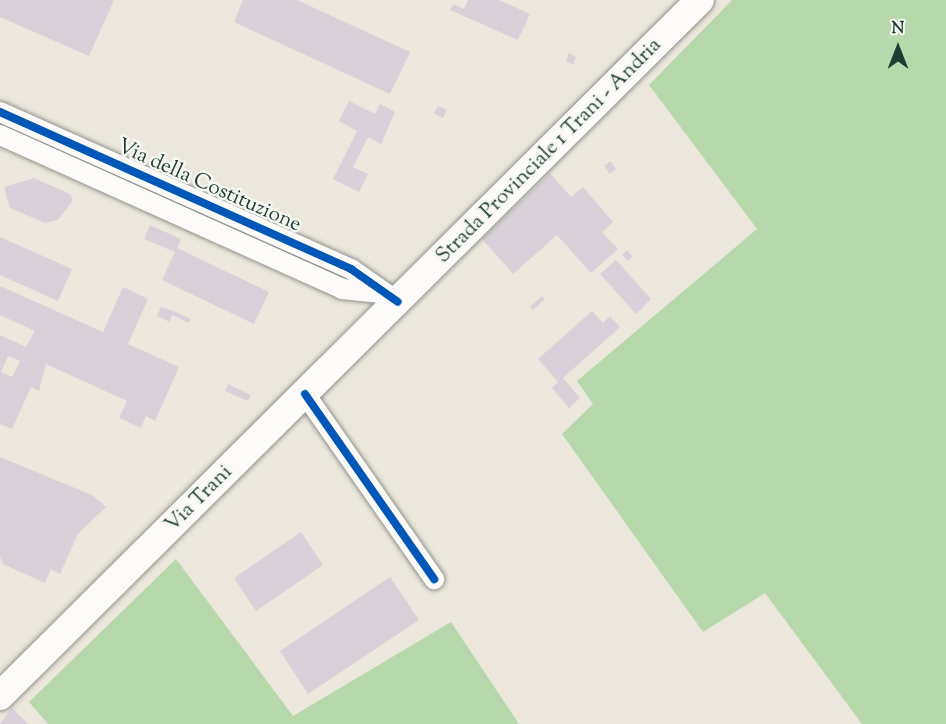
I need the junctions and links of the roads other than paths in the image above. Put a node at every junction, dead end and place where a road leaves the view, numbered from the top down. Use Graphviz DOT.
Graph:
graph roads {
  1 [pos="700,0"];
  2 [pos="0,112"];
  3 [pos="0,135"];
  4 [pos="390,298"];
  5 [pos="305,394"];
  6 [pos="434,579"];
  7 [pos="0,696"];
  1 -- 4 [label="main road, Strada Provinciale 1 Trani - Andria"];
  2 -- 4 [label="street, Via della Costituzione"];
  3 -- 4 [label="street, Via della Costituzione"];
  4 -- 5 [label="main road, Via Trani"];
  5 -- 6 [label="street"];
  5 -- 7 [label="main road, Via Trani"];
}
